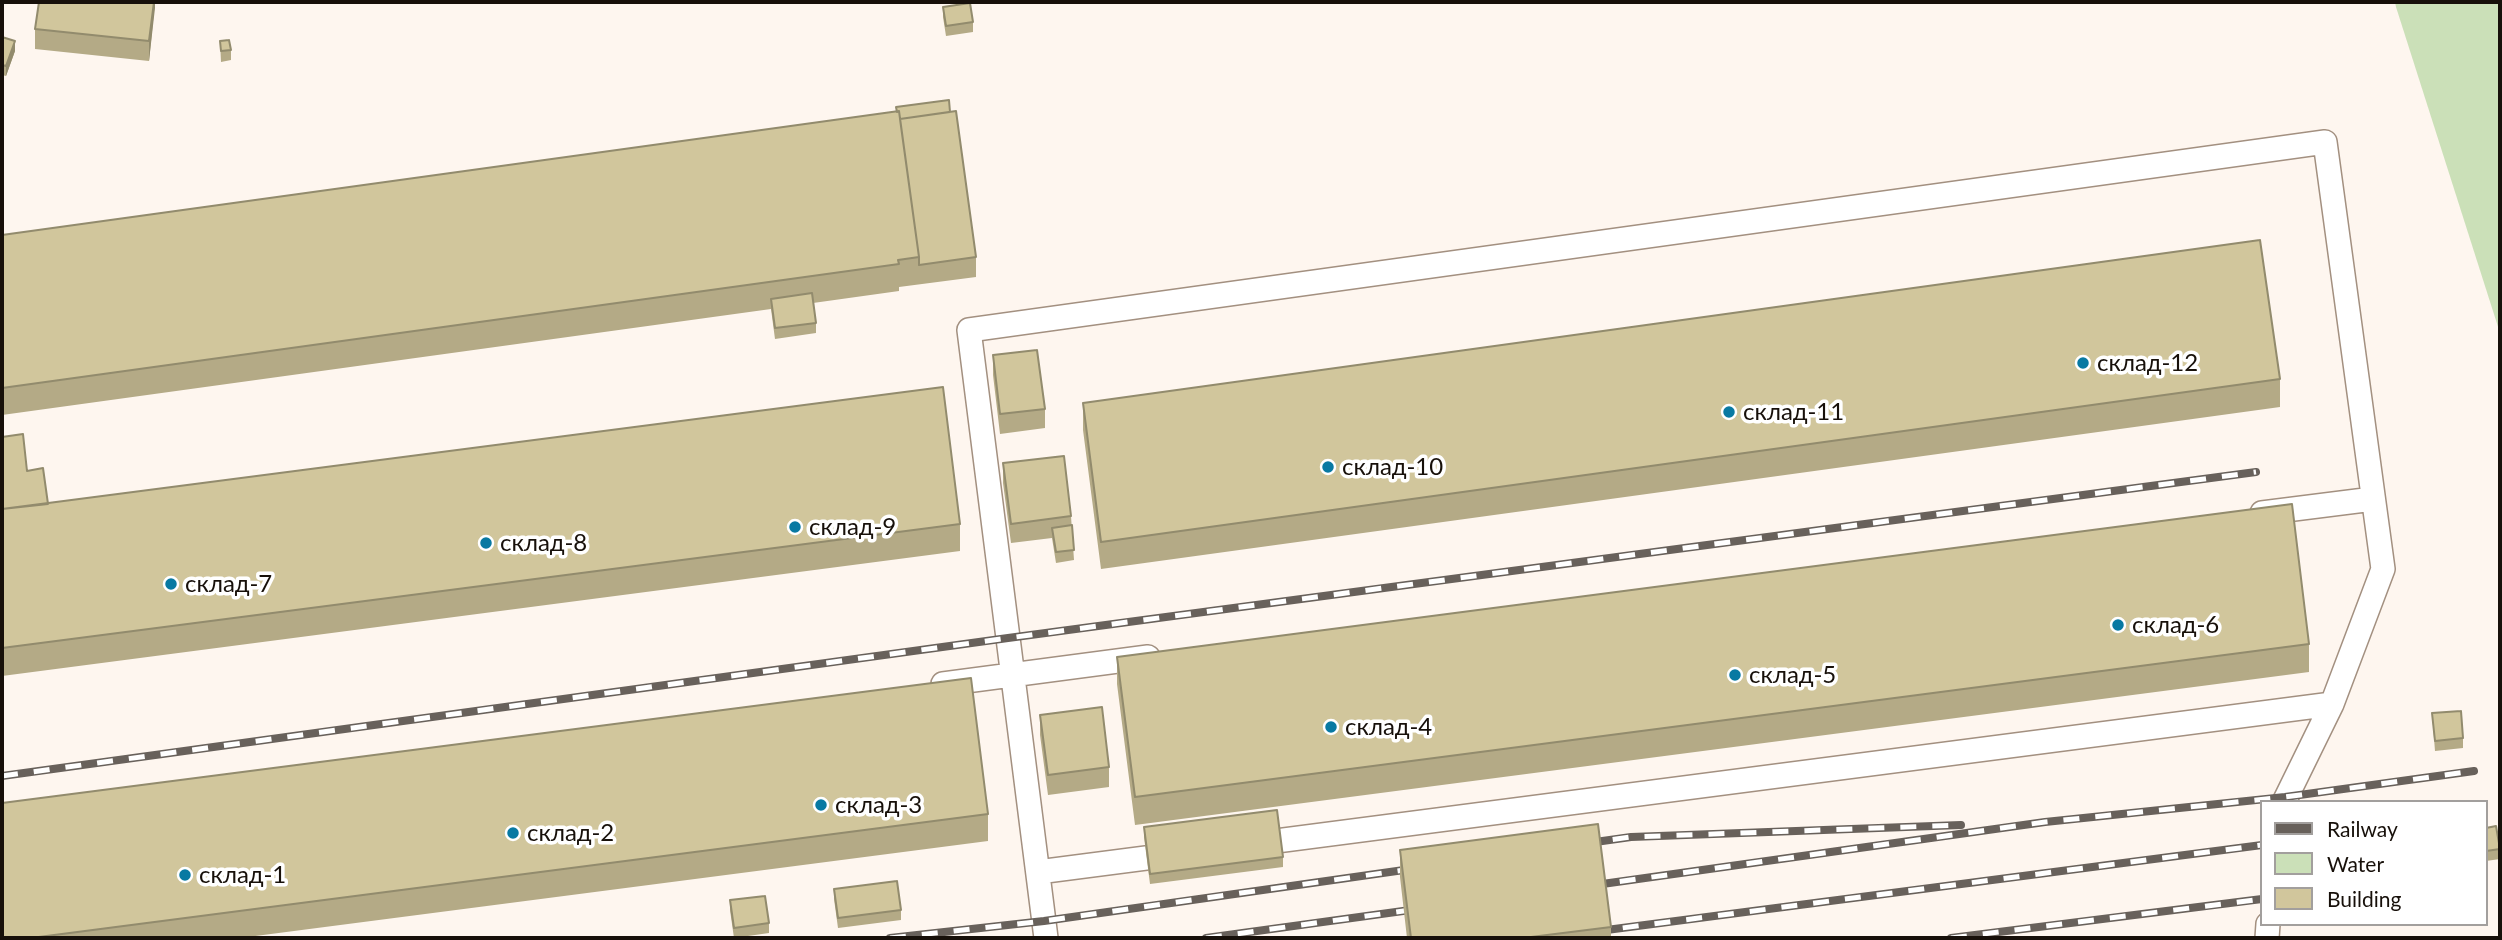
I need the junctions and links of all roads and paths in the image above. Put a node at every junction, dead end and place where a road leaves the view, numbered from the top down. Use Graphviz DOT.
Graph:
graph roads {
  1 [pos="2373,499"];
  2 [pos="2234,517"];
  3 [pos="1166,655"];
  4 [pos="1013,675"];
  5 [pos="916,688"];
  6 [pos="2332,704"];
  7 [pos="2285,800"];
  8 [pos="1226,848"];
  9 [pos="1200,851"];
  10 [pos="1038,872"];
  11 [pos="1046,938"];
  1 -- 2 [label="lane"];
  1 -- 4 [label="lane"];
  1 -- 6 [label="lane"];
  3 -- 4 [label="lane"];
  4 -- 5 [label="lane"];
  4 -- 10 [label="lane"];
  6 -- 7 [label="lane"];
  6 -- 8 [label="lane"];
  9 -- 10 [label="lane"];
  10 -- 11 [label="lane"];
}
